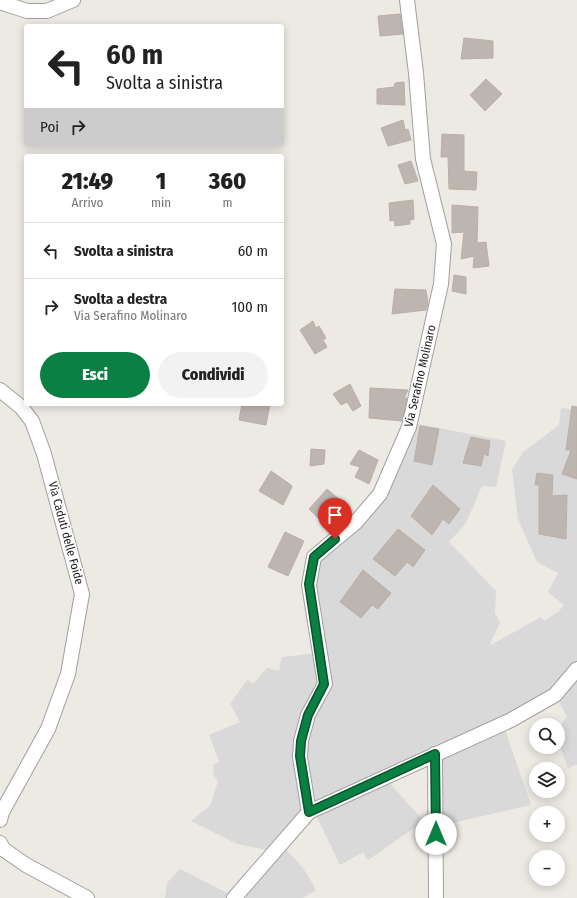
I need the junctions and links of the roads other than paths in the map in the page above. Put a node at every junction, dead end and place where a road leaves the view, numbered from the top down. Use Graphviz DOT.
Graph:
graph roads {
  1 [pos="73,0"];
  2 [pos="407,0"];
  3 [pos="0,2"];
  4 [pos="0,390"];
  5 [pos="577,669"];
  6 [pos="435,754"];
  7 [pos="309,812"];
  8 [pos="0,820"];
  9 [pos="0,842"];
  10 [pos="87,898"];
  11 [pos="234,898"];
  12 [pos="436,898"];
  1 -- 3 [label="street"];
  2 -- 7 [label="street, Via Serafino Molinaro"];
  4 -- 8 [label="street, Via Caduti delle Foide"];
  5 -- 6 [label="street"];
  6 -- 7 [label="street"];
  6 -- 12 [label="street"];
  7 -- 11 [label="street"];
  9 -- 10 [label="street"];
}
